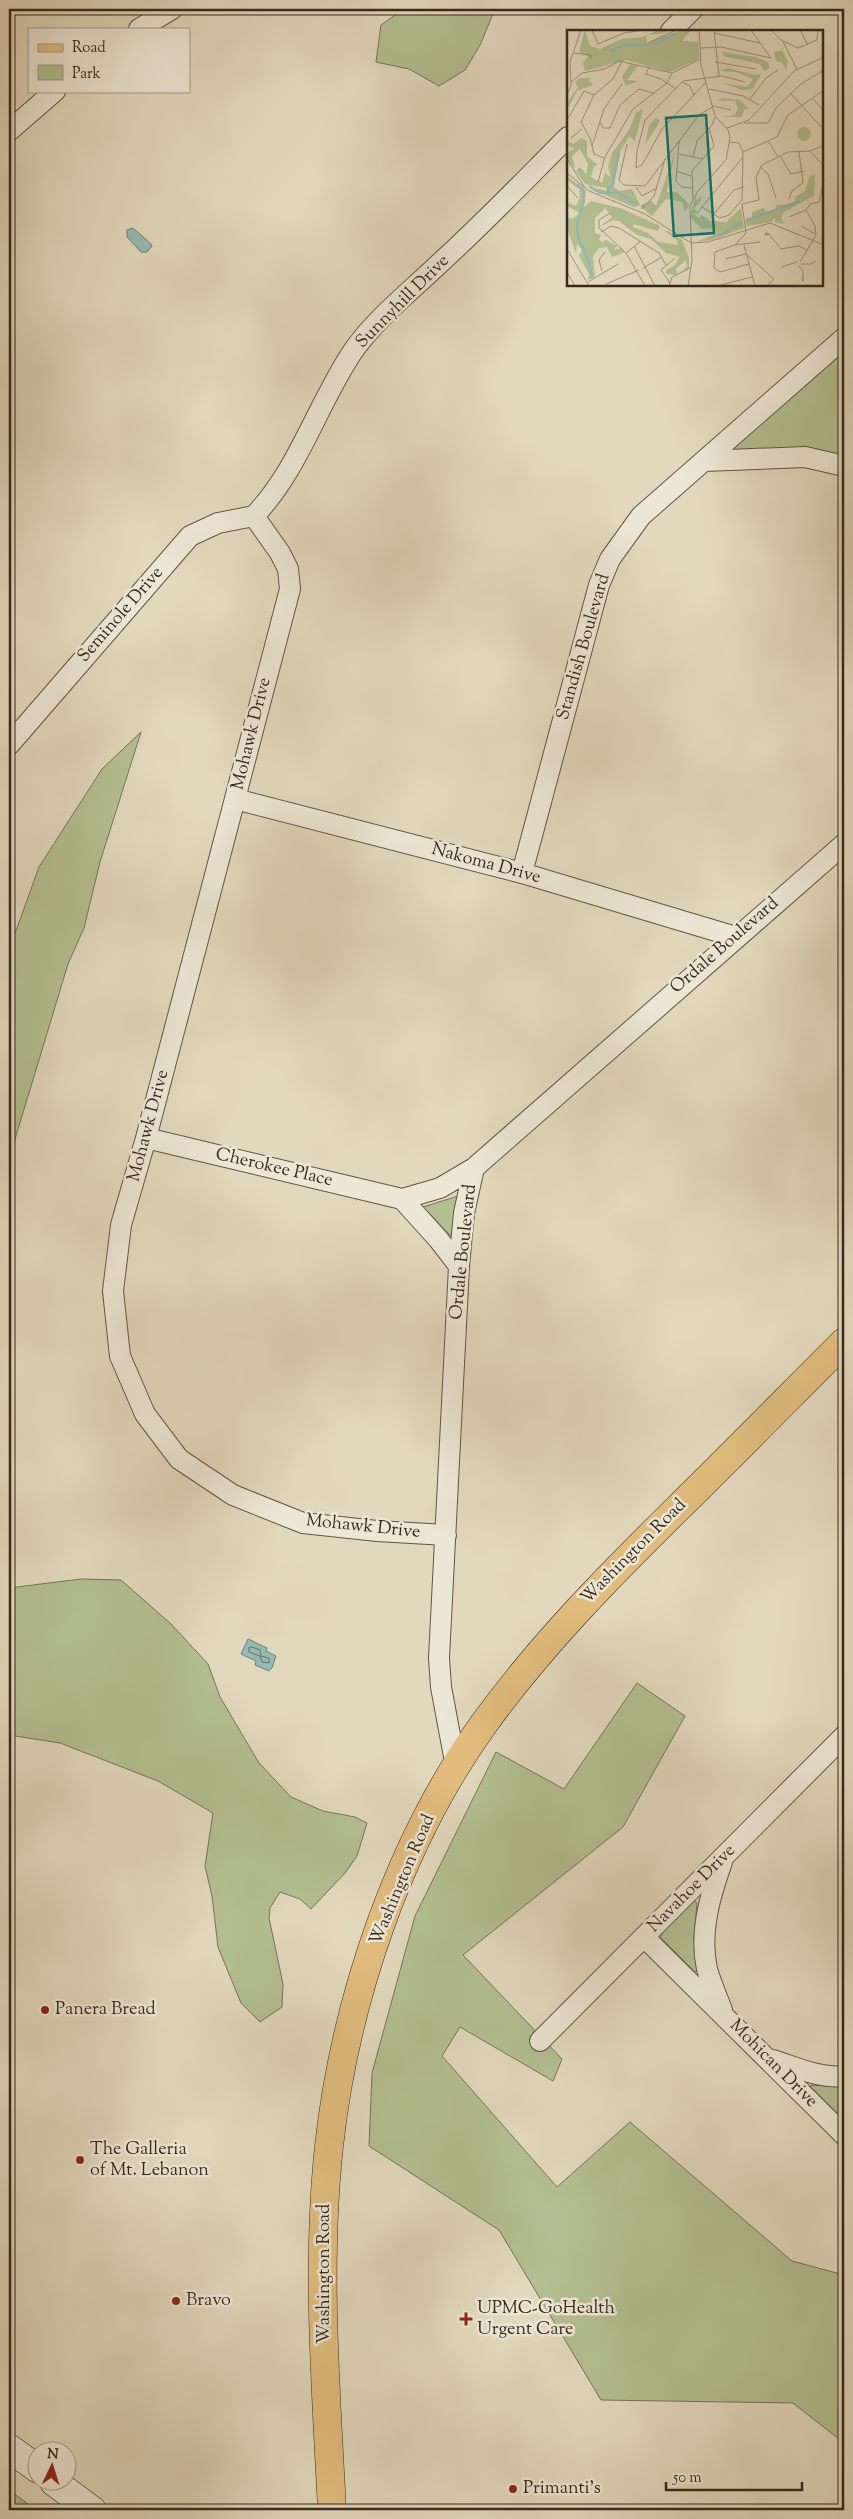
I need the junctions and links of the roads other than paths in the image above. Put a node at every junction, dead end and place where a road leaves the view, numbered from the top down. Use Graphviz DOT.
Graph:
graph roads {
  1 [pos="172,9"];
  2 [pos="693,9"];
  3 [pos="141,28"];
  4 [pos="672,30"];
  5 [pos="54,92"];
  6 [pos="9,131"];
  7 [pos="567,138"];
  8 [pos="844,338"];
  9 [pos="704,461"];
  10 [pos="844,466"];
  11 [pos="254,516"];
  12 [pos="9,745"];
  13 [pos="235,799"];
  14 [pos="844,844"];
  15 [pos="522,873"];
  16 [pos="736,936"];
  17 [pos="146,1138"];
  18 [pos="474,1168"];
  19 [pos="402,1199"];
  20 [pos="459,1266"];
  21 [pos="844,1342"];
  22 [pos="446,1535"];
  23 [pos="844,1736"];
  24 [pos="456,1767"];
  25 [pos="723,1858"];
  26 [pos="644,1937"];
  27 [pos="723,2014"];
  28 [pos="540,2041"];
  29 [pos="769,2058"];
  30 [pos="844,2076"];
  31 [pos="844,2135"];
  32 [pos="9,2448"];
  33 [pos="28,2462"];
  34 [pos="68,2492"];
  35 [pos="92,2510"];
  36 [pos="332,2510"];
  1 -- 3 [label="street"];
  2 -- 4 [label="street"];
  5 -- 6 [label="street"];
  7 -- 11 [label="street, Sunnyhill Drive"];
  8 -- 9 [label="street, Standish Boulevard"];
  9 -- 10 [label="street"];
  9 -- 15 [label="street, Standish Boulevard"];
  11 -- 12 [label="street, Seminole Drive"];
  11 -- 13 [label="street, Mohawk Drive"];
  13 -- 15 [label="street, Nakoma Drive"];
  13 -- 17 [label="street, Mohawk Drive"];
  14 -- 16 [label="street, Ordale Boulevard"];
  15 -- 16 [label="street, Nakoma Drive"];
  16 -- 18 [label="street, Ordale Boulevard"];
  17 -- 19 [label="street, Cherokee Place"];
  17 -- 22 [label="street, Mohawk Drive"];
  18 -- 19 [label="street, Cherokee Place"];
  18 -- 20 [label="street, Ordale Boulevard"];
  19 -- 20 [label="street"];
  20 -- 22 [label="street, Ordale Boulevard"];
  21 -- 24 [label="main road, Washington Road"];
  22 -- 24 [label="street, Ordale Boulevard"];
  23 -- 25 [label="street, Navahoe Drive"];
  24 -- 36 [label="main road, Washington Road"];
  25 -- 26 [label="street, Navahoe Drive"];
  25 -- 27 [label="street, Mohican Drive"];
  26 -- 27 [label="street, Mohican Drive"];
  26 -- 28 [label="street, Navahoe Drive"];
  27 -- 29 [label="street, Mohican Drive"];
  29 -- 30 [label="street"];
  29 -- 31 [label="street, Mohican Drive"];
  32 -- 33 [label="street"];
  34 -- 35 [label="street"];
}
